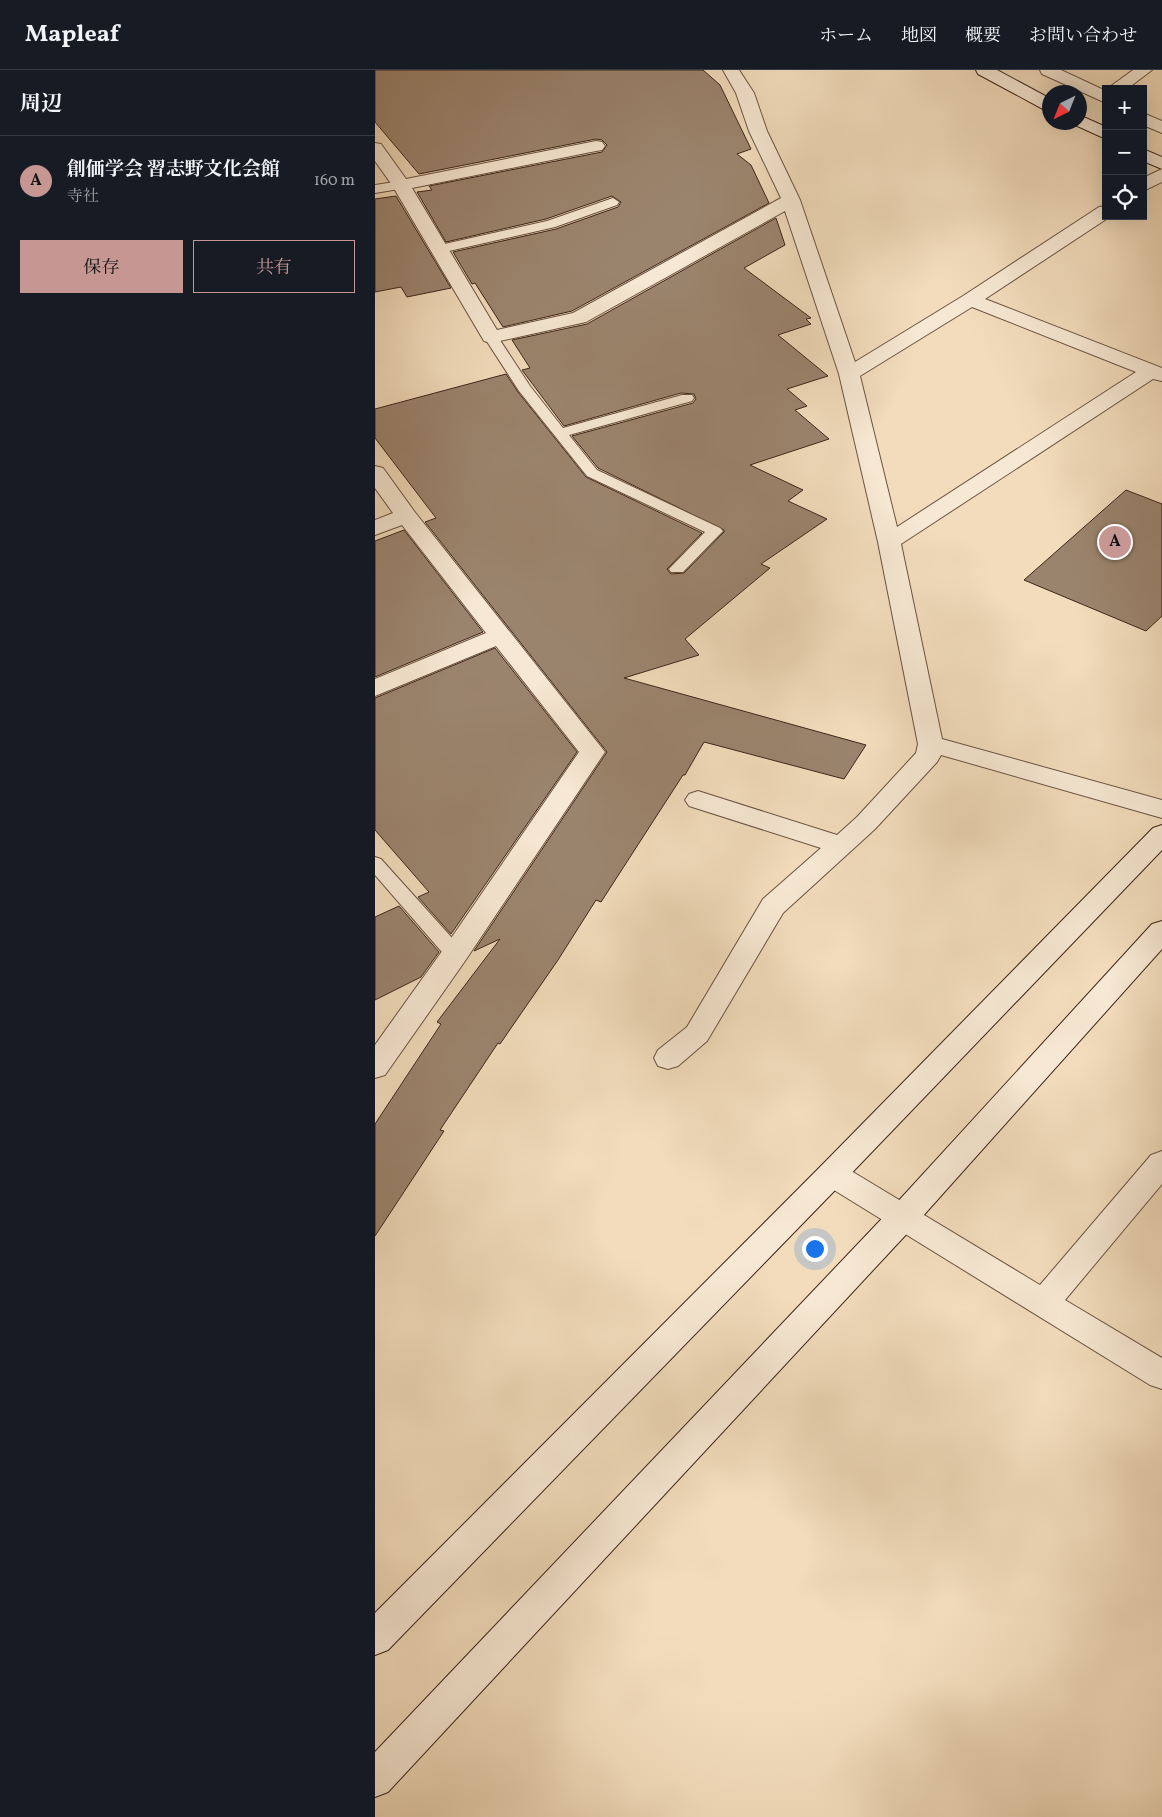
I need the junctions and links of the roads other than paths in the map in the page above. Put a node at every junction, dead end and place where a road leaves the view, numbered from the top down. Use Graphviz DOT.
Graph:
graph roads {
  1 [pos="731,70"];
  2 [pos="985,70"];
  3 [pos="1048,70"];
  4 [pos="1143,70"];
  5 [pos="1121,85"];
  6 [pos="1102,93"];
  7 [pos="1042,100"];
  8 [pos="1147,120"];
  9 [pos="1087,124"];
  10 [pos="1162,128"];
  11 [pos="1102,132"];
  12 [pos="596,146"];
  13 [pos="375,148"];
  14 [pos="1147,156"];
  15 [pos="1162,164"];
  16 [pos="1162,174"];
  17 [pos="1147,183"];
  18 [pos="401,185"];
  19 [pos="375,189"];
  20 [pos="791,200"];
  21 [pos="613,202"];
  22 [pos="1102,214"];
  23 [pos="440,249"];
  24 [pos="970,300"];
  25 [pos="491,337"];
  26 [pos="1157,373"];
  27 [pos="849,374"];
  28 [pos="687,398"];
  29 [pos="560,433"];
  30 [pos="375,473"];
  31 [pos="406,516"];
  32 [pos="375,528"];
  33 [pos="889,542"];
  34 [pos="677,569"];
  35 [pos="500,636"];
  36 [pos="375,688"];
  37 [pos="931,744"];
  38 [pos="698,800"];
  39 [pos="1162,809"];
  40 [pos="1162,834"];
  41 [pos="841,845"];
  42 [pos="375,863"];
  43 [pos="1162,931"];
  44 [pos="455,954"];
  45 [pos="668,1058"];
  46 [pos="375,1067"];
  47 [pos="1162,1163"];
  48 [pos="832,1174"];
  49 [pos="903,1217"];
  50 [pos="1044,1303"];
  51 [pos="1162,1375"];
  52 [pos="375,1638"];
  53 [pos="375,1779"];
  1 -- 20 [label="street"];
  2 -- 7 [label="street"];
  3 -- 6 [label="street"];
  4 -- 5 [label="street"];
  8 -- 10 [label="street"];
  9 -- 11 [label="street"];
  12 -- 18 [label="street"];
  13 -- 18 [label="street"];
  14 -- 15 [label="street"];
  16 -- 17 [label="street"];
  18 -- 19 [label="lane"];
  18 -- 23 [label="street"];
  20 -- 25 [label="street"];
  20 -- 27 [label="street"];
  21 -- 23 [label="lane"];
  22 -- 24 [label="street"];
  23 -- 25 [label="street"];
  24 -- 26 [label="street"];
  24 -- 27 [label="street"];
  25 -- 29 [label="lane"];
  26 -- 33 [label="street"];
  27 -- 33 [label="street"];
  28 -- 29 [label="lane"];
  29 -- 34 [label="lane"];
  30 -- 31 [label="street"];
  31 -- 32 [label="street"];
  31 -- 35 [label="street"];
  33 -- 37 [label="street"];
  35 -- 36 [label="street"];
  35 -- 44 [label="street"];
  37 -- 39 [label="street"];
  37 -- 41 [label="street"];
  38 -- 41 [label="street"];
  40 -- 48 [label="street"];
  41 -- 45 [label="street"];
  42 -- 44 [label="lane"];
  43 -- 49 [label="street"];
  44 -- 46 [label="street"];
  47 -- 50 [label="street"];
  48 -- 49 [label="street"];
  48 -- 52 [label="street"];
  49 -- 50 [label="street"];
  49 -- 53 [label="street"];
  50 -- 51 [label="street"];
}
